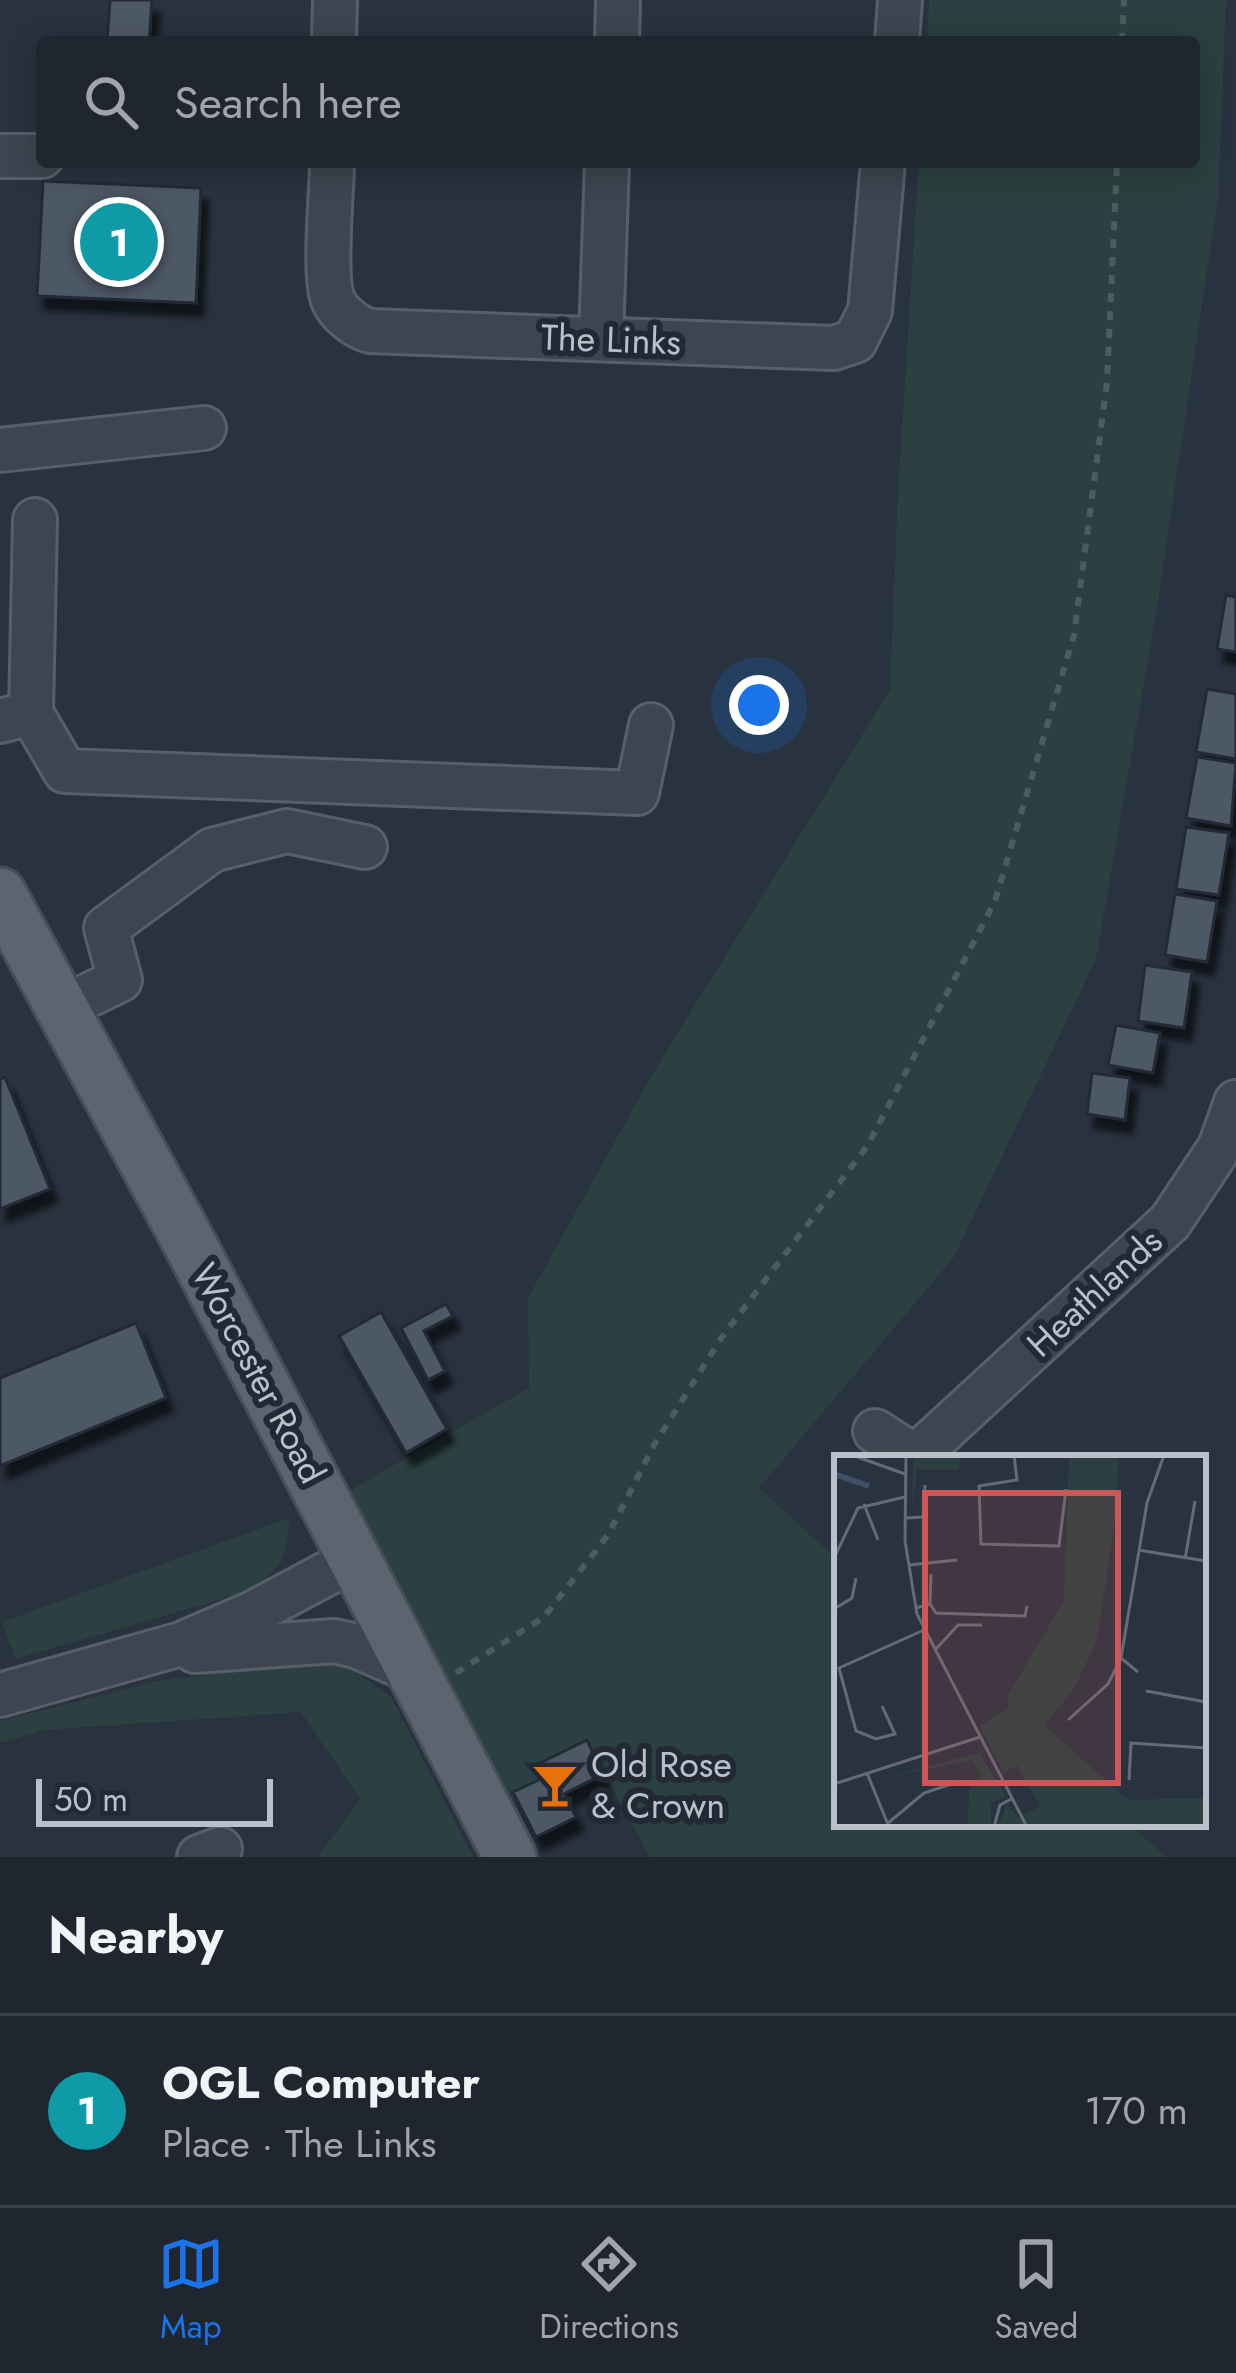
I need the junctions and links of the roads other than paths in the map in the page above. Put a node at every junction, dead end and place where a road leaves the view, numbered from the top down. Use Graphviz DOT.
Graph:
graph roads {
  1 [pos="335,0"];
  2 [pos="618,0"];
  3 [pos="900,0"];
  4 [pos="334,36"];
  5 [pos="617,36"];
  6 [pos="897,36"];
  7 [pos="0,156"];
  8 [pos="36,156"];
  9 [pos="332,168"];
  10 [pos="607,168"];
  11 [pos="882,168"];
  12 [pos="601,338"];
  13 [pos="204,428"];
  14 [pos="0,450"];
  15 [pos="34,520"];
  16 [pos="15,717"];
  17 [pos="651,725"];
  18 [pos="365,847"];
  19 [pos="0,894"];
  20 [pos="62,1008"];
  21 [pos="1236,1102"];
  22 [pos="875,1431"];
  23 [pos="913,1455"];
  24 [pos="918,1455"];
  25 [pos="363,1572"];
  26 [pos="296,1641"];
  27 [pos="116,1664"];
  28 [pos="418,1681"];
  29 [pos="0,1695"];
  30 [pos="510,1857"];
  1 -- 4 [label="street"];
  2 -- 5 [label="street"];
  3 -- 6 [label="street"];
  7 -- 8 [label="street"];
  9 -- 12 [label="street, The Links"];
  10 -- 12 [label="street"];
  11 -- 12 [label="street, The Links"];
  13 -- 14 [label="street"];
  15 -- 16 [label="street"];
  16 -- 17 [label="street"];
  18 -- 20 [label="street"];
  19 -- 20 [label="main road, Worcester Road"];
  20 -- 25 [label="main road, Worcester Road"];
  21 -- 24 [label="street, Heathlands"];
  22 -- 23 [label="street"];
  25 -- 26 [label="street"];
  25 -- 27 [label="street"];
  25 -- 28 [label="main road, Worcester Road"];
  26 -- 27 [label="street"];
  26 -- 28 [label="street"];
  27 -- 29 [label="street"];
  28 -- 30 [label="main road, Worcester Road"];
}
